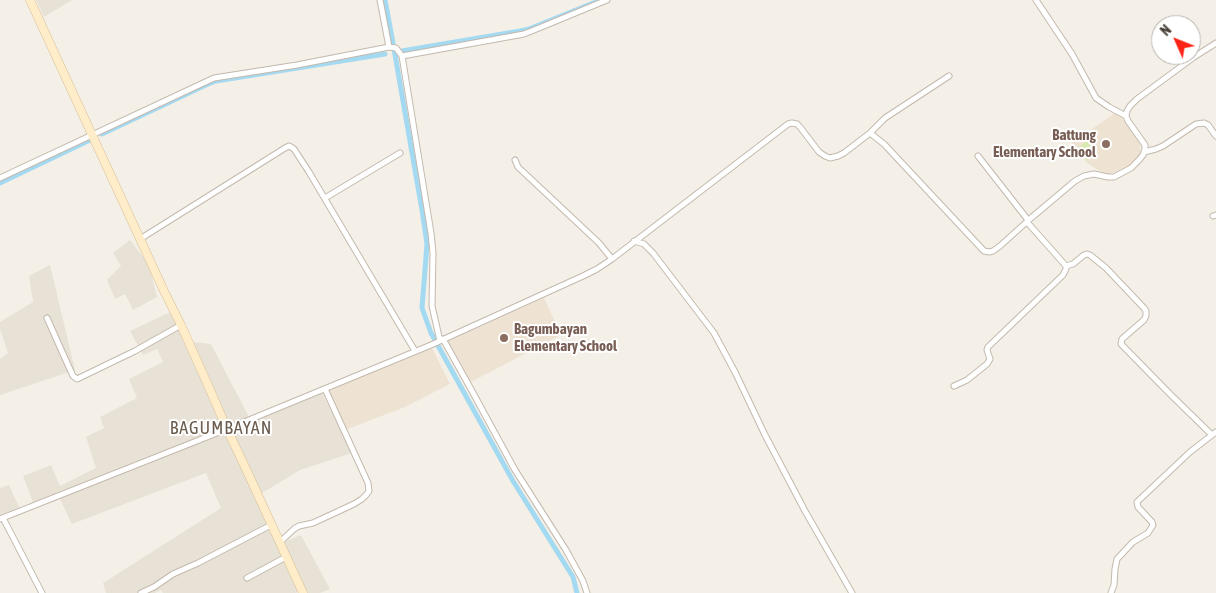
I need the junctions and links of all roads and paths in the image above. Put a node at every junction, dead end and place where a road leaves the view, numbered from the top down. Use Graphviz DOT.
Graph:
graph roads {
  1 [pos="30,0"];
  2 [pos="380,0"];
  3 [pos="606,0"];
  4 [pos="1036,0"];
  5 [pos="1216,43"];
  6 [pos="389,47"];
  7 [pos="402,56"];
  8 [pos="949,76"];
  9 [pos="1126,116"];
  10 [pos="870,133"];
  11 [pos="92,134"];
  12 [pos="1216,136"];
  13 [pos="1144,152"];
  14 [pos="400,153"];
  15 [pos="978,156"];
  16 [pos="515,160"];
  17 [pos="0,178"];
  18 [pos="325,198"];
  19 [pos="1027,221"];
  20 [pos="642,235"];
  21 [pos="140,239"];
  22 [pos="634,241"];
  23 [pos="644,244"];
  24 [pos="612,259"];
  25 [pos="1066,266"];
  26 [pos="47,318"];
  27 [pos="181,325"];
  28 [pos="441,341"];
  29 [pos="416,352"];
  30 [pos="954,386"];
  31 [pos="325,389"];
  32 [pos="227,429"];
  33 [pos="1214,433"];
  34 [pos="1,518"];
  35 [pos="271,525"];
  36 [pos="280,542"];
  37 [pos="286,557"];
  38 [pos="247,578"];
  39 [pos="42,593"];
  40 [pos="141,593"];
  41 [pos="303,593"];
  42 [pos="587,593"];
  43 [pos="852,593"];
  44 [pos="1111,593"];
  1 -- 11 [label="main road"];
  2 -- 6 [label="street"];
  3 -- 7 [label="street"];
  4 -- 9 [label="street"];
  5 -- 9 [label="street"];
  6 -- 7 [label="street"];
  6 -- 11 [label="street"];
  7 -- 28 [label="street"];
  8 -- 10 [label="street"];
  9 -- 13 [label="street"];
  10 -- 19 [label="street"];
  10 -- 20 [label="street"];
  11 -- 17 [label="street"];
  11 -- 21 [label="main road"];
  12 -- 13 [label="street"];
  13 -- 19 [label="street"];
  14 -- 18 [label="street"];
  15 -- 19 [label="street"];
  16 -- 24 [label="street"];
  18 -- 21 [label="street"];
  18 -- 29 [label="street"];
  19 -- 25 [label="street"];
  20 -- 22 [label="street"];
  20 -- 23 [label="street"];
  21 -- 27 [label="main road"];
  22 -- 23 [label="street"];
  22 -- 24 [label="street"];
  23 -- 43 [label="street"];
  24 -- 28 [label="street"];
  25 -- 30 [label="street"];
  25 -- 33 [label="street"];
  26 -- 27 [label="street"];
  27 -- 32 [label="main road"];
  28 -- 29 [label="street"];
  28 -- 42 [label="street"];
  29 -- 31 [label="street"];
  31 -- 32 [label="street"];
  31 -- 36 [label="street"];
  32 -- 34 [label="street"];
  32 -- 35 [label="main road"];
  33 -- 44 [label="street"];
  34 -- 39 [label="street"];
  35 -- 36 [label="main road"];
  35 -- 40 [label="street"];
  36 -- 37 [label="main road"];
  37 -- 38 [label="street"];
  37 -- 41 [label="main road"];
}
